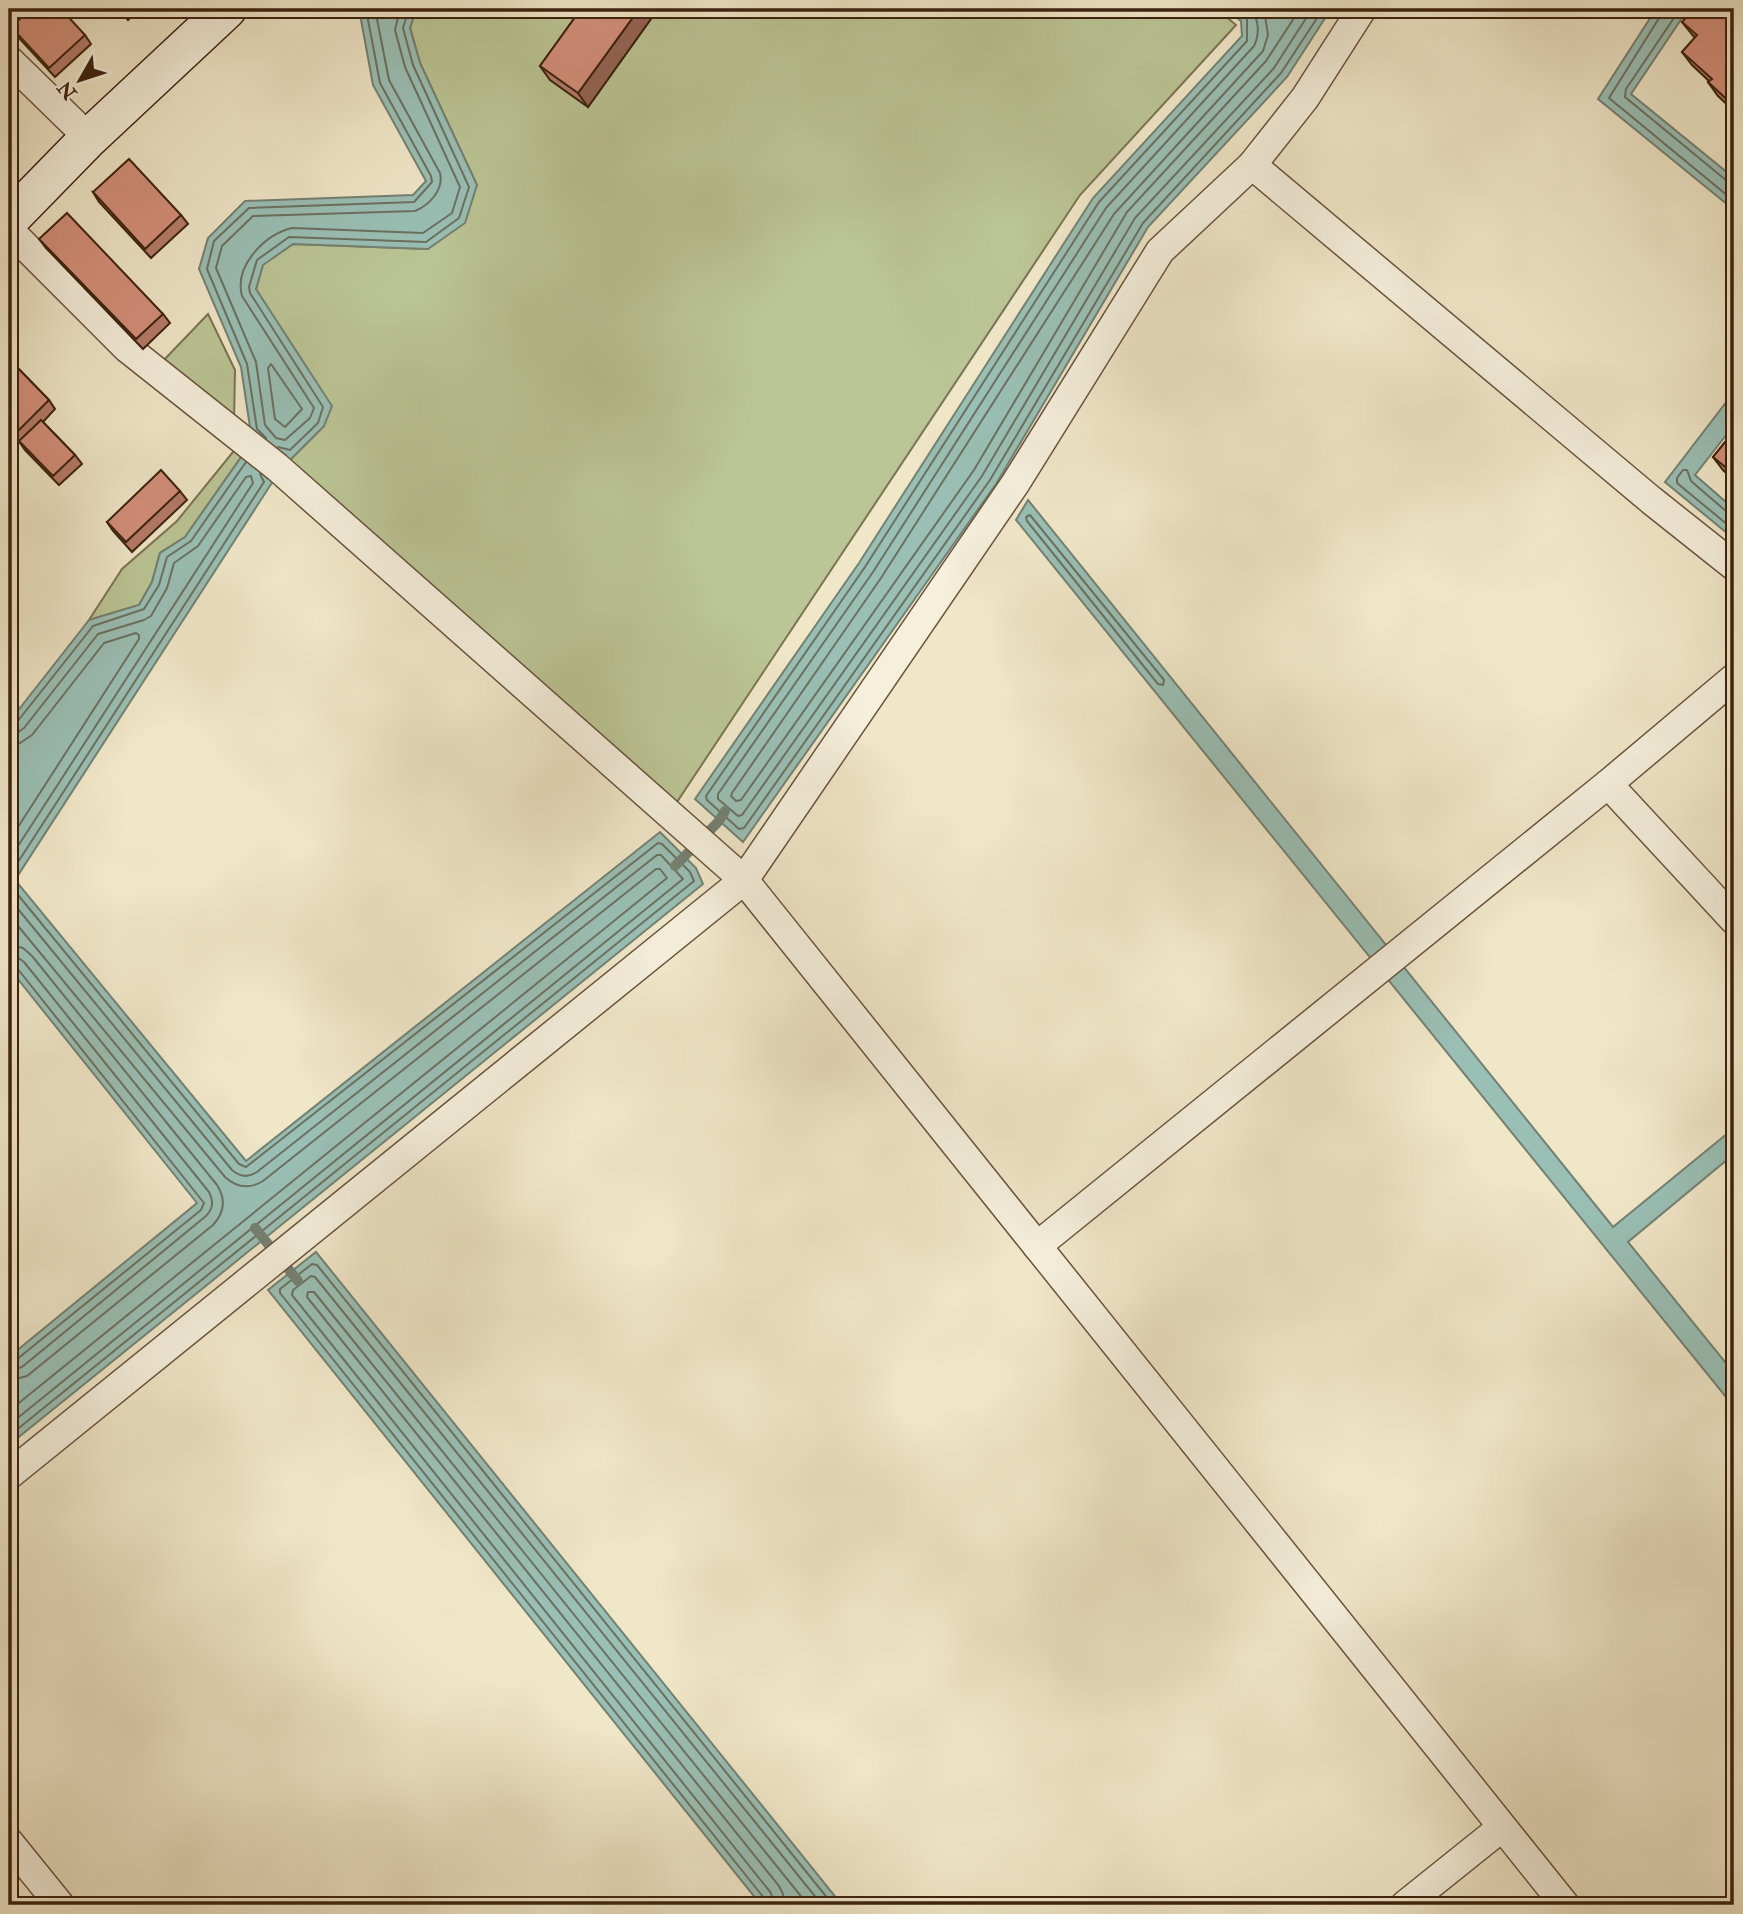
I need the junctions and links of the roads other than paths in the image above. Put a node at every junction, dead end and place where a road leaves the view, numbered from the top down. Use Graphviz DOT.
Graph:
graph roads {
  1 [pos="227,9"];
  2 [pos="1362,9"];
  3 [pos="9,60"];
  4 [pos="89,138"];
  5 [pos="1252,165"];
  6 [pos="9,220"];
  7 [pos="9,230"];
  8 [pos="1734,566"];
  9 [pos="1734,678"];
  10 [pos="1608,783"];
  11 [pos="744,880"];
  12 [pos="1734,920"];
  13 [pos="1037,1246"];
  14 [pos="9,1475"];
  15 [pos="1501,1828"];
  16 [pos="9,1842"];
  17 [pos="60,1905"];
  18 [pos="1405,1905"];
  19 [pos="1565,1905"];
  1 -- 4 [label="main road"];
  2 -- 5 [label="street"];
  3 -- 4 [label="street"];
  4 -- 6 [label="main road"];
  5 -- 8 [label="street"];
  5 -- 11 [label="street"];
  7 -- 11 [label="street"];
  9 -- 10 [label="street"];
  10 -- 12 [label="street"];
  10 -- 13 [label="street"];
  11 -- 13 [label="street"];
  11 -- 14 [label="street"];
  13 -- 15 [label="street"];
  15 -- 18 [label="street"];
  15 -- 19 [label="street"];
  16 -- 17 [label="street"];
}
